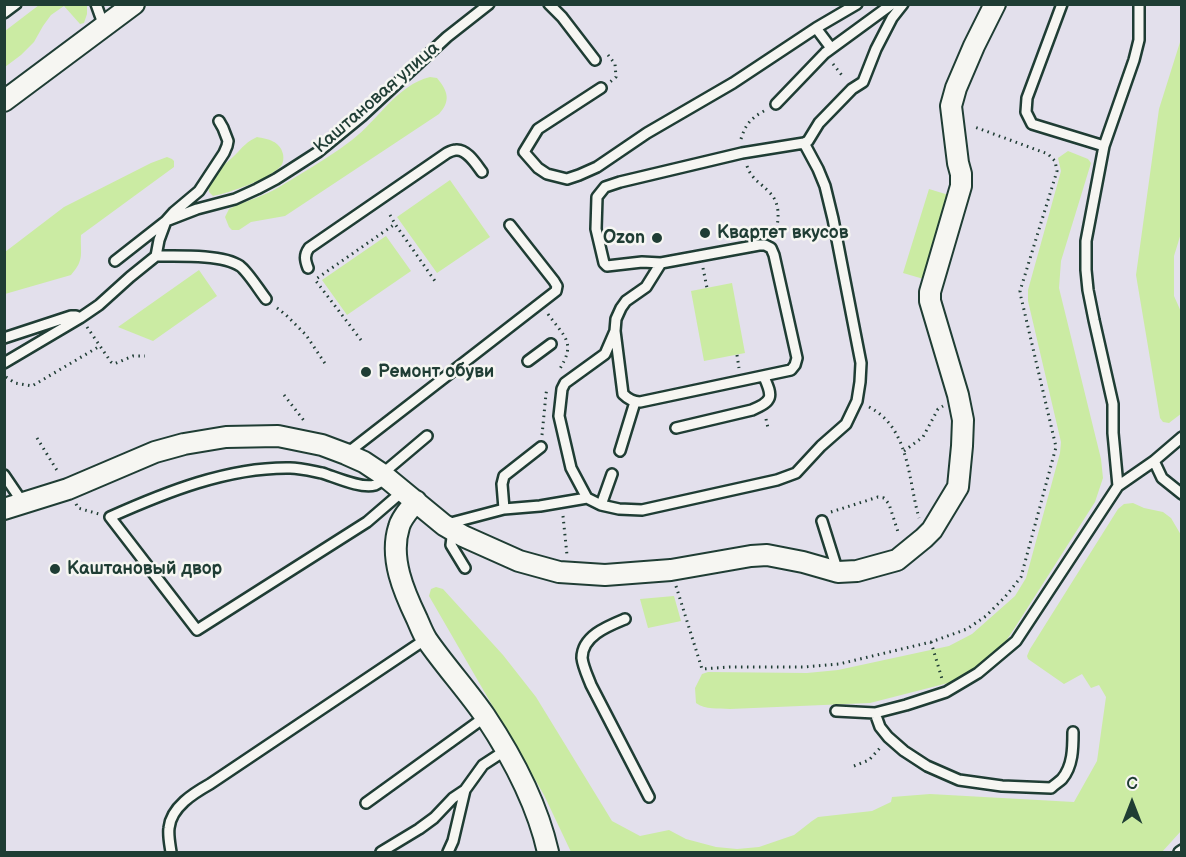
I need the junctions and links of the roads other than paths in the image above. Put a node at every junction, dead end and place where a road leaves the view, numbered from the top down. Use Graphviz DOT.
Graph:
graph roads {
  1 [pos="16,4"];
  2 [pos="96,4"];
  3 [pos="134,4"];
  4 [pos="489,4"];
  5 [pos="857,4"];
  6 [pos="892,4"];
  7 [pos="903,4"];
  8 [pos="995,4"];
  9 [pos="1062,4"];
  10 [pos="1139,4"];
  11 [pos="556,6"];
  12 [pos="4,13"];
  13 [pos="106,26"];
  14 [pos="816,28"];
  15 [pos="828,51"];
  16 [pos="595,60"];
  17 [pos="601,88"];
  18 [pos="4,101"];
  19 [pos="776,104"];
  20 [pos="219,121"];
  21 [pos="804,143"];
  22 [pos="1104,146"];
  23 [pos="482,172"];
  24 [pos="166,221"];
  25 [pos="510,225"];
  26 [pos="156,256"];
  27 [pos="115,261"];
  28 [pos="662,263"];
  29 [pos="308,268"];
  30 [pos="266,299"];
  31 [pos="81,318"];
  32 [pos="615,331"];
  33 [pos="4,338"];
  34 [pos="551,344"];
  35 [pos="528,361"];
  36 [pos="4,363"];
  37 [pos="764,377"];
  38 [pos="635,402"];
  39 [pos="676,428"];
  40 [pos="428,436"];
  41 [pos="1182,437"];
  42 [pos="541,447"];
  43 [pos="620,451"];
  44 [pos="346,454"];
  45 [pos="1154,461"];
  46 [pos="612,474"];
  47 [pos="4,475"];
  48 [pos="384,476"];
  49 [pos="1118,486"];
  50 [pos="1182,494"];
  51 [pos="409,496"];
  52 [pos="587,498"];
  53 [pos="601,505"];
  54 [pos="14,506"];
  55 [pos="504,509"];
  56 [pos="822,520"];
  57 [pos="449,528"];
  58 [pos="465,568"];
  59 [pos="838,572"];
  60 [pos="625,619"];
  61 [pos="426,639"];
  62 [pos="836,711"];
  63 [pos="875,713"];
  64 [pos="485,717"];
  65 [pos="1073,732"];
  66 [pos="506,750"];
  67 [pos="465,790"];
  68 [pos="649,797"];
  69 [pos="366,803"];
  70 [pos="171,852"];
  71 [pos="381,852"];
  72 [pos="448,852"];
  73 [pos="548,852"];
  1 -- 12 [label="lane"];
  2 -- 13 [label="lane"];
  3 -- 13 [label="street"];
  4 -- 24 [label="lane, Каштановая улица"];
  5 -- 14 [label="lane"];
  6 -- 15 [label="lane"];
  7 -- 21 [label="lane"];
  8 -- 59 [label="street"];
  9 -- 22 [label="lane"];
  10 -- 22 [label="lane"];
  11 -- 16 [label="lane"];
  13 -- 18 [label="street"];
  14 -- 15 [label="lane"];
  14 -- 17 [label="lane"];
  15 -- 19 [label="lane"];
  20 -- 24 [label="lane"];
  21 -- 28 [label="lane"];
  21 -- 53 [label="lane"];
  22 -- 49 [label="lane"];
  23 -- 29 [label="lane"];
  24 -- 26 [label="lane"];
  24 -- 27 [label="lane"];
  25 -- 44 [label="lane"];
  26 -- 30 [label="lane"];
  26 -- 31 [label="lane"];
  28 -- 32 [label="lane"];
  28 -- 37 [label="lane"];
  31 -- 33 [label="lane"];
  31 -- 36 [label="lane"];
  32 -- 38 [label="lane"];
  32 -- 52 [label="lane"];
  34 -- 35 [label="lane"];
  37 -- 38 [label="lane"];
  37 -- 39 [label="lane"];
  38 -- 43 [label="lane"];
  40 -- 48 [label="lane"];
  41 -- 45 [label="lane"];
  42 -- 55 [label="lane"];
  44 -- 48 [label="street"];
  44 -- 54 [label="street"];
  45 -- 49 [label="lane"];
  45 -- 50 [label="lane"];
  46 -- 53 [label="lane"];
  47 -- 54 [label="lane"];
  48 -- 51 [label="street"];
  48 -- 51 [label="lane"];
  49 -- 63 [label="lane"];
  51 -- 57 [label="street"];
  51 -- 61 [label="street"];
  52 -- 53 [label="lane"];
  52 -- 55 [label="lane"];
  55 -- 57 [label="lane"];
  56 -- 59 [label="lane"];
  57 -- 58 [label="lane"];
  57 -- 59 [label="street"];
  60 -- 68 [label="lane"];
  61 -- 64 [label="street"];
  61 -- 70 [label="lane"];
  62 -- 63 [label="lane"];
  63 -- 65 [label="lane"];
  64 -- 66 [label="street"];
  64 -- 69 [label="lane"];
  66 -- 67 [label="lane"];
  66 -- 73 [label="street"];
  67 -- 71 [label="lane"];
  67 -- 72 [label="lane"];
}
